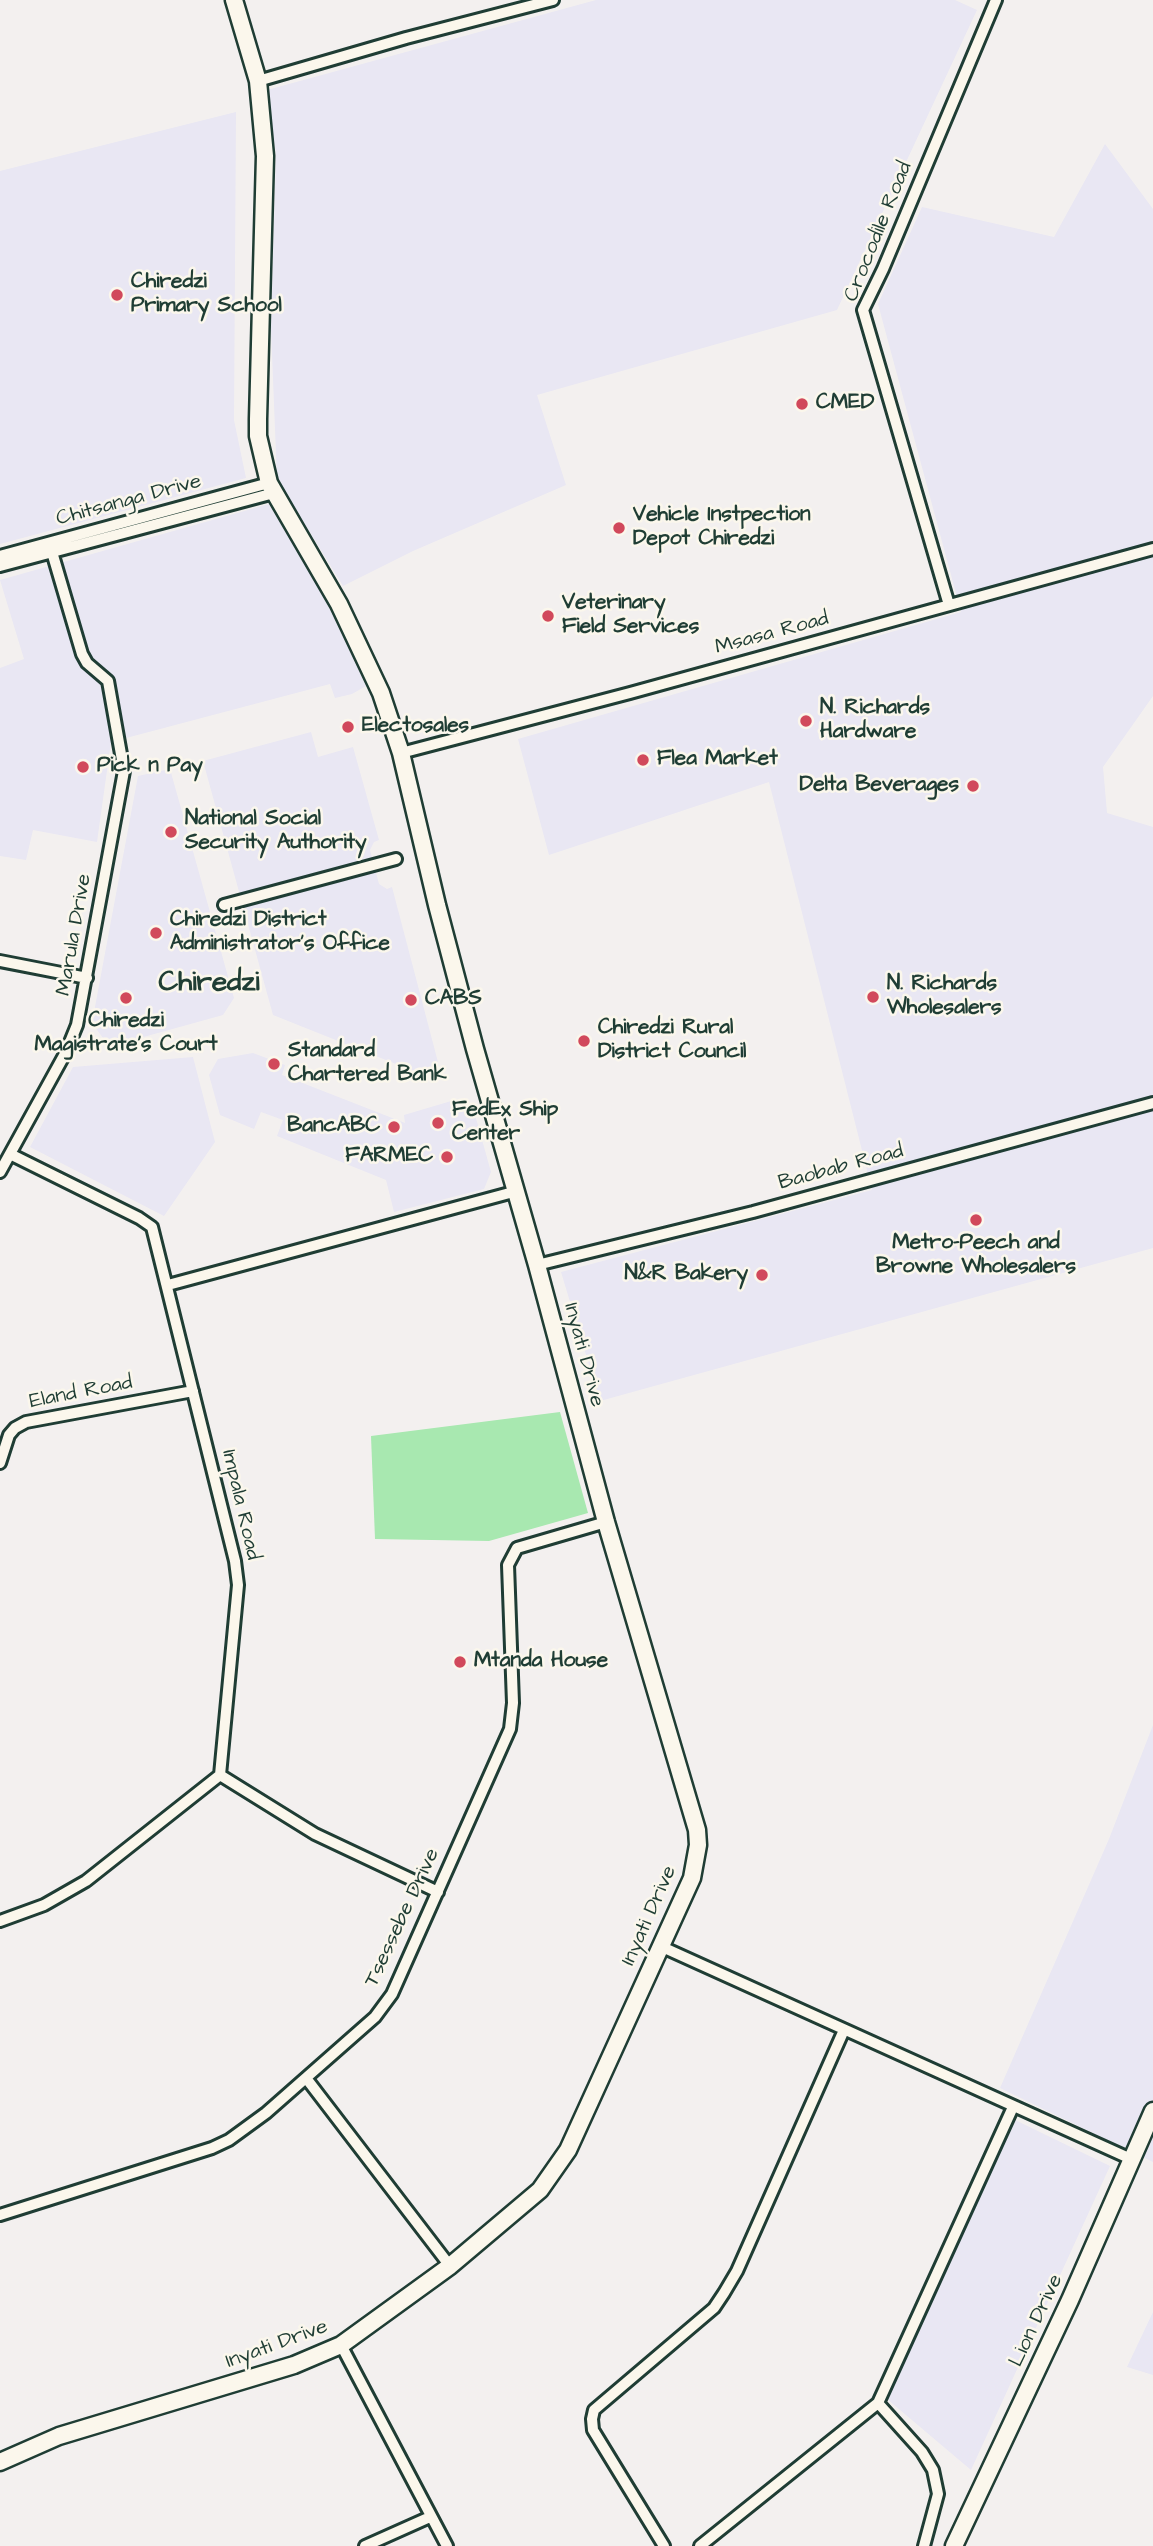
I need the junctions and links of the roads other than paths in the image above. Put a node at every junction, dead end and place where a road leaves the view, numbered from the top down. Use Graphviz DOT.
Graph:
graph roads {
  1 [pos="234,0"];
  2 [pos="552,0"];
  3 [pos="994,0"];
  4 [pos="258,81"];
  5 [pos="271,488"];
  6 [pos="1153,549"];
  7 [pos="52,552"];
  8 [pos="0,556"];
  9 [pos="0,566"];
  10 [pos="949,605"];
  11 [pos="401,753"];
  12 [pos="396,859"];
  13 [pos="224,905"];
  14 [pos="0,961"];
  15 [pos="87,978"];
  16 [pos="1153,1103"];
  17 [pos="10,1154"];
  18 [pos="0,1172"];
  19 [pos="517,1191"];
  20 [pos="537,1265"];
  21 [pos="167,1285"];
  22 [pos="193,1391"];
  23 [pos="0,1463"];
  24 [pos="606,1522"];
  25 [pos="220,1776"];
  26 [pos="438,1892"];
  27 [pos="0,1921"];
  28 [pos="660,1946"];
  29 [pos="844,2030"];
  30 [pos="306,2078"];
  31 [pos="1013,2107"];
  32 [pos="1153,2111"];
  33 [pos="1131,2159"];
  34 [pos="0,2215"];
  35 [pos="450,2266"];
  36 [pos="341,2346"];
  37 [pos="878,2403"];
  38 [pos="0,2462"];
  39 [pos="430,2517"];
  40 [pos="365,2546"];
  41 [pos="447,2546"];
  42 [pos="664,2546"];
  43 [pos="700,2546"];
  44 [pos="924,2546"];
  45 [pos="954,2546"];
  1 -- 4 [label="street, Inyati Drive"];
  2 -- 4 [label="street"];
  3 -- 10 [label="street, Crocodile Road"];
  4 -- 5 [label="street, Inyati Drive"];
  5 -- 7 [label="street"];
  5 -- 8 [label="street, Chitsanga Drive"];
  5 -- 11 [label="street, Inyati Drive"];
  6 -- 10 [label="street, Msasa Road"];
  7 -- 9 [label="street"];
  7 -- 15 [label="street, Marula Drive"];
  10 -- 11 [label="street, Msasa Road"];
  11 -- 19 [label="street, Inyati Drive"];
  12 -- 13 [label="street"];
  14 -- 15 [label="street"];
  15 -- 17 [label="street, Marula Drive"];
  16 -- 20 [label="street, Baobab Road"];
  17 -- 18 [label="street, Marula Drive"];
  17 -- 21 [label="street, Impala Road"];
  19 -- 20 [label="street, Inyati Drive"];
  19 -- 21 [label="street"];
  20 -- 24 [label="street, Inyati Drive"];
  21 -- 22 [label="street, Impala Road"];
  22 -- 23 [label="street, Eland Road"];
  22 -- 25 [label="street, Impala Road"];
  24 -- 26 [label="street, Tsessebe Drive"];
  24 -- 28 [label="street, Inyati Drive"];
  25 -- 26 [label="street"];
  25 -- 27 [label="street"];
  26 -- 30 [label="street, Tsessebe Drive"];
  28 -- 29 [label="street"];
  28 -- 35 [label="street, Inyati Drive"];
  29 -- 31 [label="street"];
  29 -- 42 [label="street"];
  30 -- 34 [label="street, Tsessebe Drive"];
  30 -- 35 [label="street"];
  31 -- 33 [label="street"];
  31 -- 37 [label="street"];
  32 -- 33 [label="street, Lion Drive"];
  33 -- 45 [label="street, Lion Drive"];
  35 -- 36 [label="street, Inyati Drive"];
  36 -- 38 [label="street, Inyati Drive"];
  36 -- 39 [label="street"];
  37 -- 43 [label="street"];
  37 -- 44 [label="street"];
  39 -- 40 [label="street"];
  39 -- 41 [label="street"];
}
